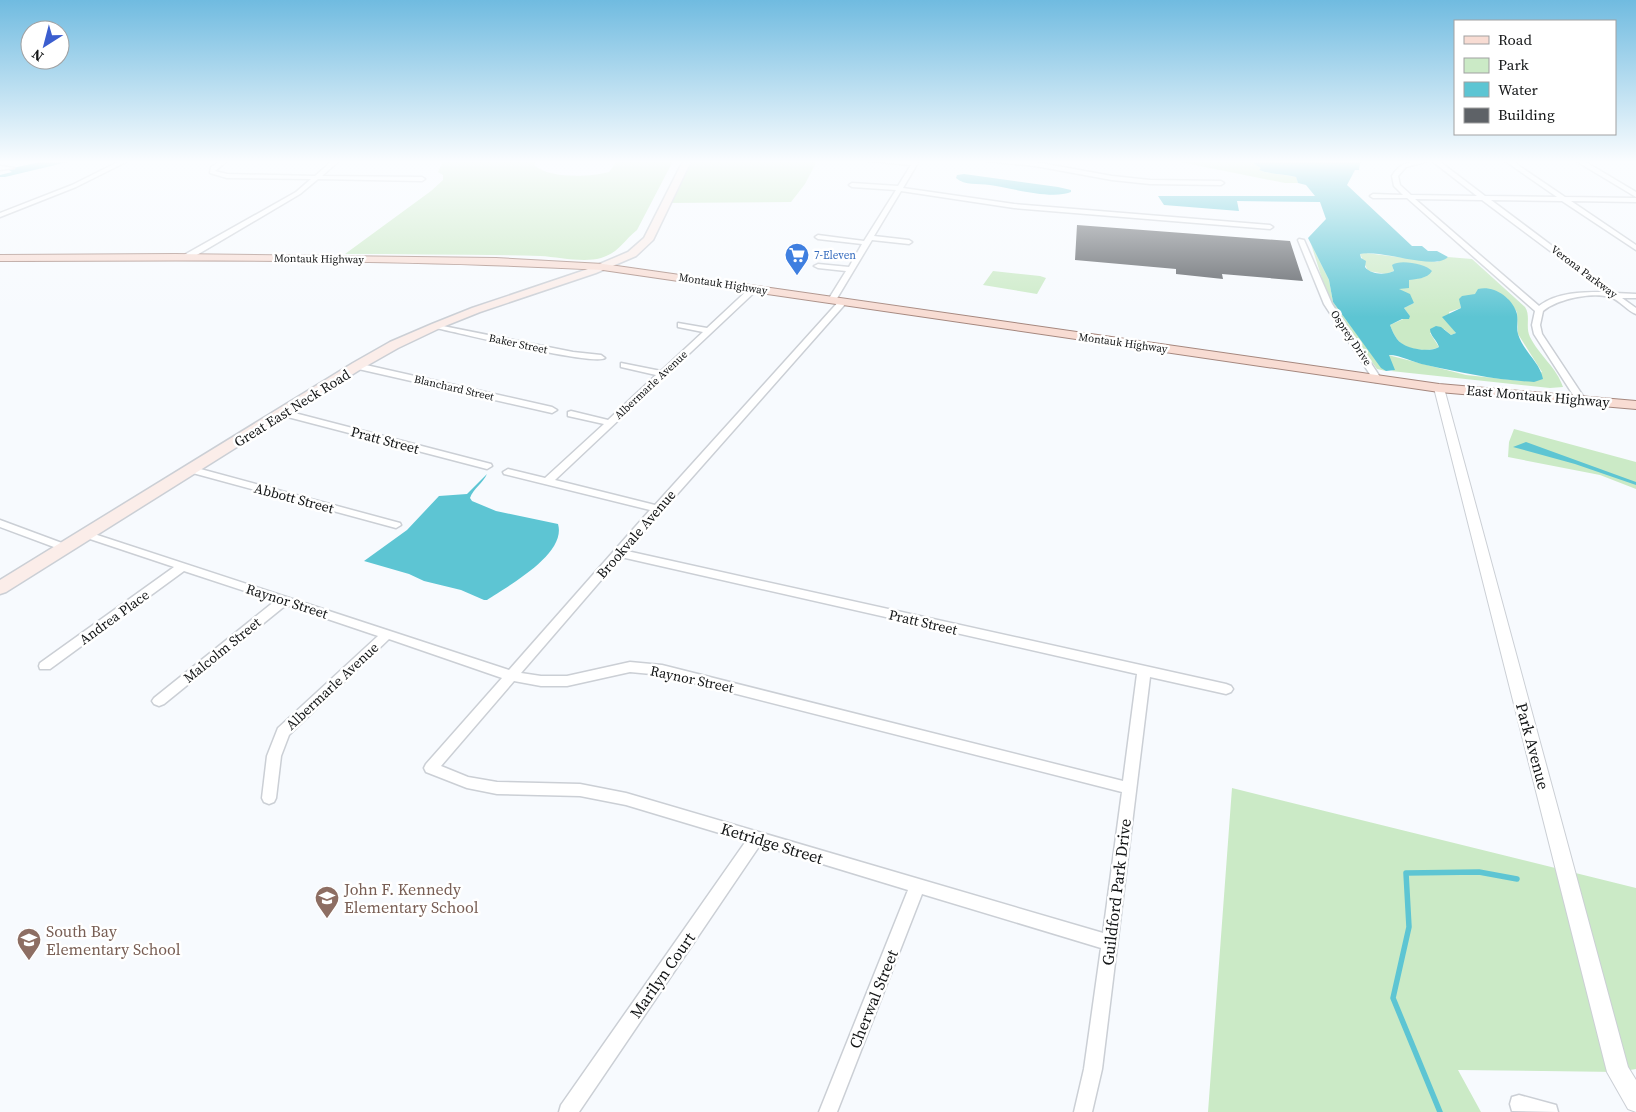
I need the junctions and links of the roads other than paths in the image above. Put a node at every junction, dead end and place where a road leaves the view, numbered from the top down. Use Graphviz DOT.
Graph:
graph roads {
  1 [pos="263,213"];
  2 [pos="661,213"];
  3 [pos="885,213"];
  4 [pos="1094,213"];
  5 [pos="1426,213"];
  6 [pos="1505,213"];
  7 [pos="1583,213"];
  8 [pos="1270,228"];
  9 [pos="818,237"];
  10 [pos="868,240"];
  11 [pos="1301,240"];
  12 [pos="909,242"];
  13 [pos="1636,248"];
  14 [pos="187,257"];
  15 [pos="0,258"];
  16 [pos="818,266"];
  17 [pos="603,267"];
  18 [pos="851,268"];
  19 [pos="755,288"];
  20 [pos="1614,295"];
  21 [pos="1636,296"];
  22 [pos="838,301"];
  23 [pos="1539,310"];
  24 [pos="1636,312"];
  25 [pos="681,325"];
  26 [pos="436,326"];
  27 [pos="709,331"];
  28 [pos="601,358"];
  29 [pos="624,365"];
  30 [pos="357,366"];
  31 [pos="663,374"];
  32 [pos="1378,380"];
  33 [pos="1439,388"];
  34 [pos="1580,399"];
  35 [pos="1636,404"];
  36 [pos="552,410"];
  37 [pos="283,413"];
  38 [pos="571,414"];
  39 [pos="611,423"];
  40 [pos="487,466"];
  41 [pos="192,470"];
  42 [pos="508,472"];
  43 [pos="547,482"];
  44 [pos="657,509"];
  45 [pos="0,523"];
  46 [pos="396,525"];
  47 [pos="88,535"];
  48 [pos="66,548"];
  49 [pos="620,553"];
  50 [pos="182,567"];
  51 [pos="0,588"];
  52 [pos="284,600"];
  53 [pos="387,634"];
  54 [pos="45,666"];
  55 [pos="1144,671"];
  56 [pos="512,676"];
  57 [pos="1226,689"];
  58 [pos="159,701"];
  59 [pos="430,768"];
  60 [pos="1128,788"];
  61 [pos="269,798"];
  62 [pos="756,839"];
  63 [pos="916,886"];
  64 [pos="1110,943"];
  65 [pos="1636,1101"];
  66 [pos="1519,1104"];
  67 [pos="568,1112"];
  68 [pos="828,1112"];
  69 [pos="1083,1112"];
  70 [pos="1549,1112"];
  1 -- 14 [label="street"];
  2 -- 17 [label="main road, Great East Neck Road"];
  3 -- 10 [label="street, Brookvale Avenue"];
  4 -- 8 [label="street"];
  5 -- 23 [label="street"];
  6 -- 20 [label="street, Verona Parkway"];
  7 -- 13 [label="street"];
  9 -- 10 [label="street"];
  10 -- 12 [label="street"];
  10 -- 18 [label="street, Brookvale Avenue"];
  11 -- 32 [label="street, Osprey Drive"];
  14 -- 15 [label="main road, Montauk Highway"];
  14 -- 17 [label="main road, Montauk Highway"];
  16 -- 18 [label="street"];
  17 -- 19 [label="main road, Montauk Highway"];
  17 -- 26 [label="main road, Great East Neck Road"];
  18 -- 22 [label="street, Brookvale Avenue"];
  19 -- 22 [label="main road, Montauk Highway"];
  19 -- 27 [label="street, Albermarle Avenue"];
  20 -- 21 [label="street"];
  20 -- 23 [label="street"];
  20 -- 24 [label="street, Verona Parkway"];
  22 -- 32 [label="main road, Montauk Highway"];
  22 -- 44 [label="street, Brookvale Avenue"];
  23 -- 34 [label="street"];
  25 -- 27 [label="street"];
  26 -- 28 [label="street, Baker Street"];
  26 -- 30 [label="main road, Great East Neck Road"];
  27 -- 31 [label="street, Albermarle Avenue"];
  29 -- 31 [label="street"];
  30 -- 36 [label="street, Blanchard Street"];
  30 -- 37 [label="main road, Great East Neck Road"];
  31 -- 39 [label="street, Albermarle Avenue"];
  32 -- 33 [label="main road, Montauk Highway"];
  33 -- 34 [label="main road, East Montauk Highway"];
  33 -- 65 [label="street, Park Avenue"];
  34 -- 35 [label="main road, East Montauk Highway"];
  37 -- 40 [label="street, Pratt Street"];
  37 -- 41 [label="main road, Great East Neck Road"];
  38 -- 39 [label="street"];
  39 -- 43 [label="street, Albermarle Avenue"];
  41 -- 46 [label="street, Abbott Street"];
  41 -- 47 [label="main road, Great East Neck Road"];
  42 -- 43 [label="street"];
  43 -- 44 [label="street"];
  44 -- 49 [label="street, Brookvale Avenue"];
  45 -- 48 [label="street"];
  47 -- 48 [label="main road, Great East Neck Road"];
  47 -- 50 [label="street, Raynor Street"];
  48 -- 51 [label="main road, Great East Neck Road"];
  49 -- 55 [label="street, Pratt Street"];
  49 -- 56 [label="street, Brookvale Avenue"];
  50 -- 52 [label="street, Raynor Street"];
  50 -- 54 [label="street, Andrea Place"];
  52 -- 53 [label="street, Raynor Street"];
  52 -- 58 [label="street, Malcolm Street"];
  53 -- 56 [label="street, Raynor Street"];
  53 -- 61 [label="street, Albermarle Avenue"];
  55 -- 57 [label="street, Pratt Street"];
  55 -- 60 [label="street, Guildford Park Drive"];
  56 -- 59 [label="street, Brookvale Avenue"];
  56 -- 60 [label="street, Raynor Street"];
  59 -- 62 [label="street, Ketridge Street"];
  60 -- 64 [label="street, Guildford Park Drive"];
  62 -- 63 [label="street, Ketridge Street"];
  62 -- 67 [label="street, Marilyn Court"];
  63 -- 64 [label="street, Ketridge Street"];
  63 -- 68 [label="street, Cherwal Street"];
  64 -- 69 [label="street, Guildford Park Drive"];
  66 -- 70 [label="street"];
}
